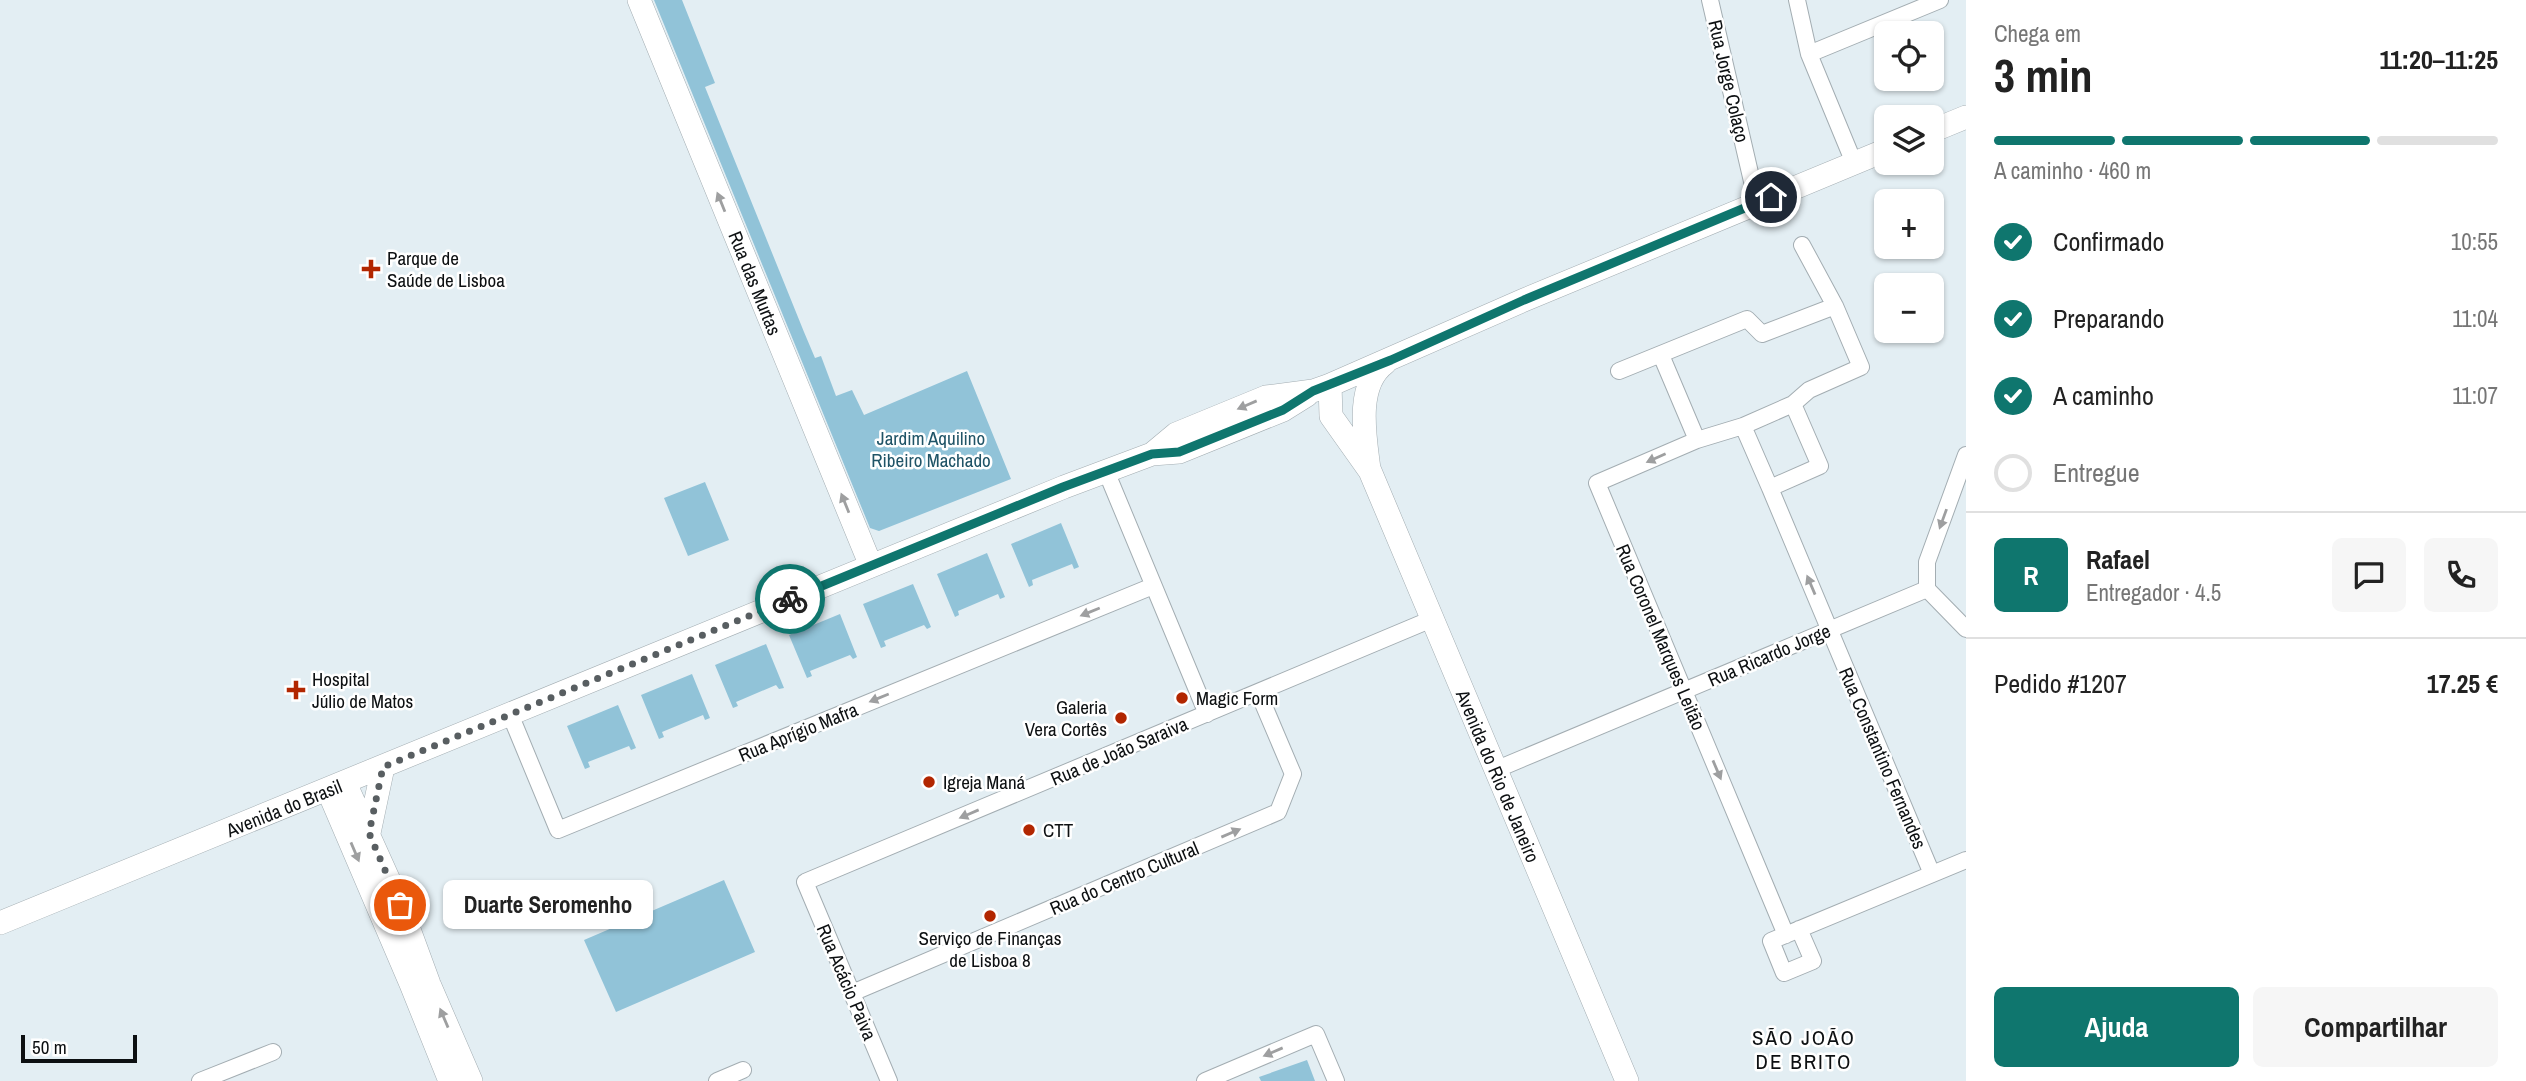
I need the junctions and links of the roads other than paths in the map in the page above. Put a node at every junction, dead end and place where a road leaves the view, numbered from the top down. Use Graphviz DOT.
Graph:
graph roads {
  1 [pos="639,0"];
  2 [pos="1710,0"];
  3 [pos="1797,0"];
  4 [pos="1940,0"];
  5 [pos="1809,54"];
  6 [pos="1966,117"];
  7 [pos="1944,126"];
  8 [pos="1874,154"];
  9 [pos="1854,163"];
  10 [pos="1757,203"];
  11 [pos="1802,245"];
  12 [pos="1835,306"];
  13 [pos="1661,355"];
  14 [pos="1391,360"];
  15 [pos="1619,371"];
  16 [pos="1321,388"];
  17 [pos="1793,404"];
  18 [pos="1743,426"];
  19 [pos="1697,440"];
  20 [pos="1367,447"];
  21 [pos="1966,455"];
  22 [pos="1106,471"];
  23 [pos="1370,471"];
  24 [pos="1770,488"];
  25 [pos="871,566"];
  26 [pos="1153,586"];
  27 [pos="1927,589"];
  28 [pos="1432,619"];
  29 [pos="1966,629"];
  30 [pos="1830,630"];
  31 [pos="1684,691"];
  32 [pos="1259,694"];
  33 [pos="510,714"];
  34 [pos="1207,714"];
  35 [pos="383,767"];
  36 [pos="1495,770"];
  37 [pos="337,786"];
  38 [pos="369,833"];
  39 [pos="1966,860"];
  40 [pos="1932,874"];
  41 [pos="805,882"];
  42 [pos="0,923"];
  43 [pos="852,993"];
  44 [pos="273,1052"];
  45 [pos="743,1070"];
  46 [pos="1233,1076"];
  47 [pos="201,1081"];
  48 [pos="450,1081"];
  49 [pos="471,1081"];
  50 [pos="716,1081"];
  51 [pos="889,1081"];
  52 [pos="1205,1081"];
  53 [pos="1336,1081"];
  54 [pos="1627,1081"];
  25 -- 1 [label="main road, Rua das Murtas, one-way"];
  2 -- 10 [label="street, Rua Jorge Colaço"];
  3 -- 5 [label="street"];
  4 -- 5 [label="street"];
  5 -- 9 [label="street"];
  6 -- 7 [label="main road"];
  8 -- 9 [label="main road, Avenida do Brasil"];
  9 -- 10 [label="main road, Avenida do Brasil"];
  10 -- 14 [label="main road, Avenida do Brasil"];
  11 -- 12 [label="street"];
  12 -- 13 [label="street"];
  12 -- 17 [label="street, Rua Coronel Marques Leitão"];
  13 -- 15 [label="street"];
  13 -- 19 [label="street"];
  14 -- 16 [label="main road, Avenida do Brasil"];
  14 -- 20 [label="main road, Avenida do Rio de Janeiro"];
  16 -- 20 [label="main road, Avenida do Rio de Janeiro"];
  16 -- 22 [label="main road, Avenida do Brasil"];
  16 -- 23 [label="main road, Avenida do Rio de Janeiro"];
  17 -- 18 [label="street, Rua Coronel Marques Leitão"];
  17 -- 24 [label="street"];
  18 -- 19 [label="street, Rua Coronel Marques Leitão"];
  18 -- 24 [label="street, Rua Constantino Fernandes"];
  19 -- 31 [label="street, Rua Coronel Marques Leitão, one-way"];
  20 -- 23 [label="main road, Avenida do Rio de Janeiro"];
  21 -- 27 [label="street, one-way"];
  22 -- 25 [label="main road, Avenida do Brasil"];
  22 -- 26 [label="street"];
  23 -- 28 [label="main road, Avenida do Rio de Janeiro"];
  30 -- 24 [label="street, Rua Constantino Fernandes, one-way"];
  25 -- 33 [label="main road, Avenida do Brasil"];
  26 -- 33 [label="street, Rua Aprígio Mafra, one-way"];
  26 -- 34 [label="street"];
  27 -- 29 [label="street"];
  27 -- 30 [label="street, Rua Ricardo Jorge"];
  28 -- 32 [label="street, Rua de João Saraiva"];
  28 -- 36 [label="main road, Avenida do Rio de Janeiro"];
  30 -- 31 [label="street, Rua Ricardo Jorge"];
  30 -- 40 [label="street, Rua Constantino Fernandes"];
  31 -- 36 [label="street, Rua Ricardo Jorge"];
  31 -- 40 [label="street, Rua Coronel Marques Leitão, one-way"];
  32 -- 34 [label="street, Rua de João Saraiva"];
  43 -- 32 [label="street, Rua do Centro Cultural, one-way"];
  33 -- 35 [label="main road, Avenida do Brasil"];
  34 -- 41 [label="street, Rua de João Saraiva, one-way"];
  35 -- 37 [label="main road, Avenida do Brasil"];
  35 -- 38 [label="main road"];
  36 -- 54 [label="main road, Avenida do Rio de Janeiro"];
  37 -- 38 [label="main road"];
  37 -- 42 [label="main road, Avenida do Brasil"];
  37 -- 48 [label="main road, one-way"];
  49 -- 38 [label="main road, one-way"];
  39 -- 40 [label="street"];
  41 -- 43 [label="street, Rua Acácio Paiva"];
  43 -- 51 [label="street, Rua Acácio Paiva"];
  44 -- 47 [label="street"];
  45 -- 50 [label="street"];
  46 -- 52 [label="street"];
  53 -- 46 [label="street, one-way"];
}
